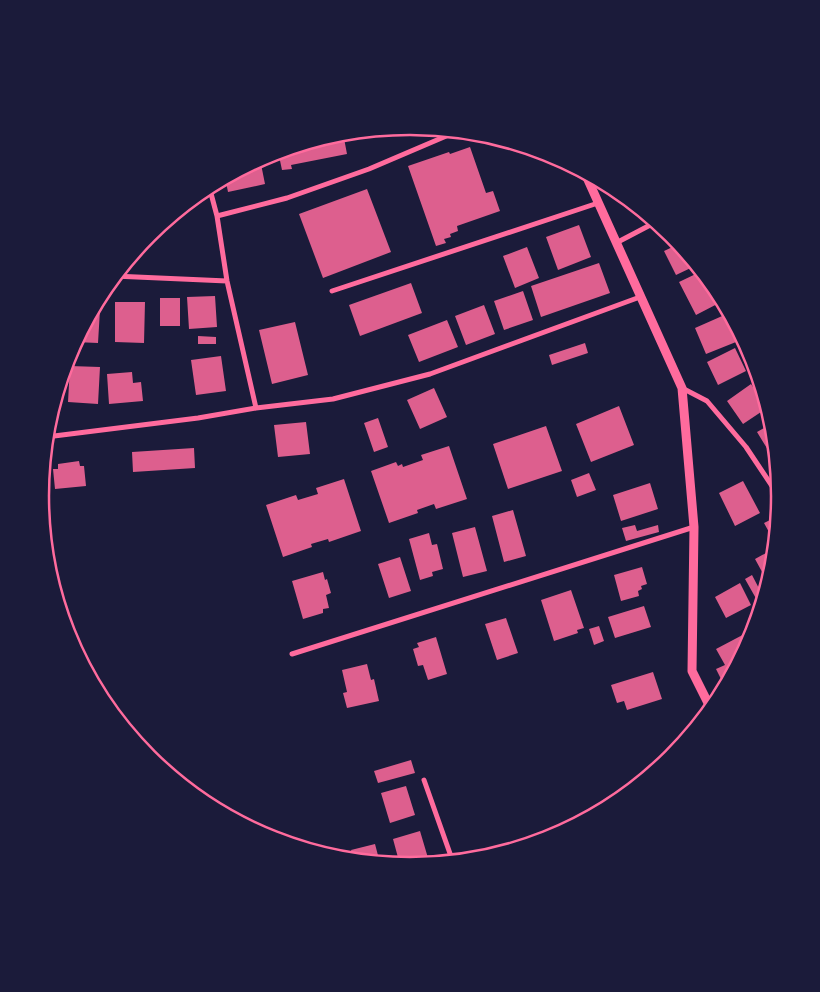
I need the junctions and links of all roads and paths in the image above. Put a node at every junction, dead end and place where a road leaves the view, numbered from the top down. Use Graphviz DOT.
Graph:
graph roads {
  1 [pos="444,137"];
  2 [pos="589,182"];
  3 [pos="211,195"];
  4 [pos="598,203"];
  5 [pos="217,216"];
  6 [pos="649,225"];
  7 [pos="616,243"];
  8 [pos="123,276"];
  9 [pos="227,281"];
  10 [pos="332,291"];
  11 [pos="640,297"];
  12 [pos="682,388"];
  13 [pos="256,408"];
  14 [pos="54,436"];
  15 [pos="770,484"];
  16 [pos="694,527"];
  17 [pos="292,654"];
  18 [pos="707,701"];
  19 [pos="424,780"];
  20 [pos="450,855"];
  1 -- 5 [label="street"];
  2 -- 4 [label="street"];
  3 -- 5 [label="street"];
  4 -- 7 [label="street"];
  4 -- 10 [label="street"];
  5 -- 9 [label="street"];
  6 -- 7 [label="street"];
  7 -- 11 [label="street"];
  8 -- 9 [label="street"];
  9 -- 13 [label="street"];
  11 -- 12 [label="street"];
  11 -- 13 [label="street"];
  12 -- 15 [label="street"];
  12 -- 16 [label="street"];
  13 -- 14 [label="street"];
  16 -- 17 [label="street"];
  16 -- 18 [label="street"];
  19 -- 20 [label="street"];
}
